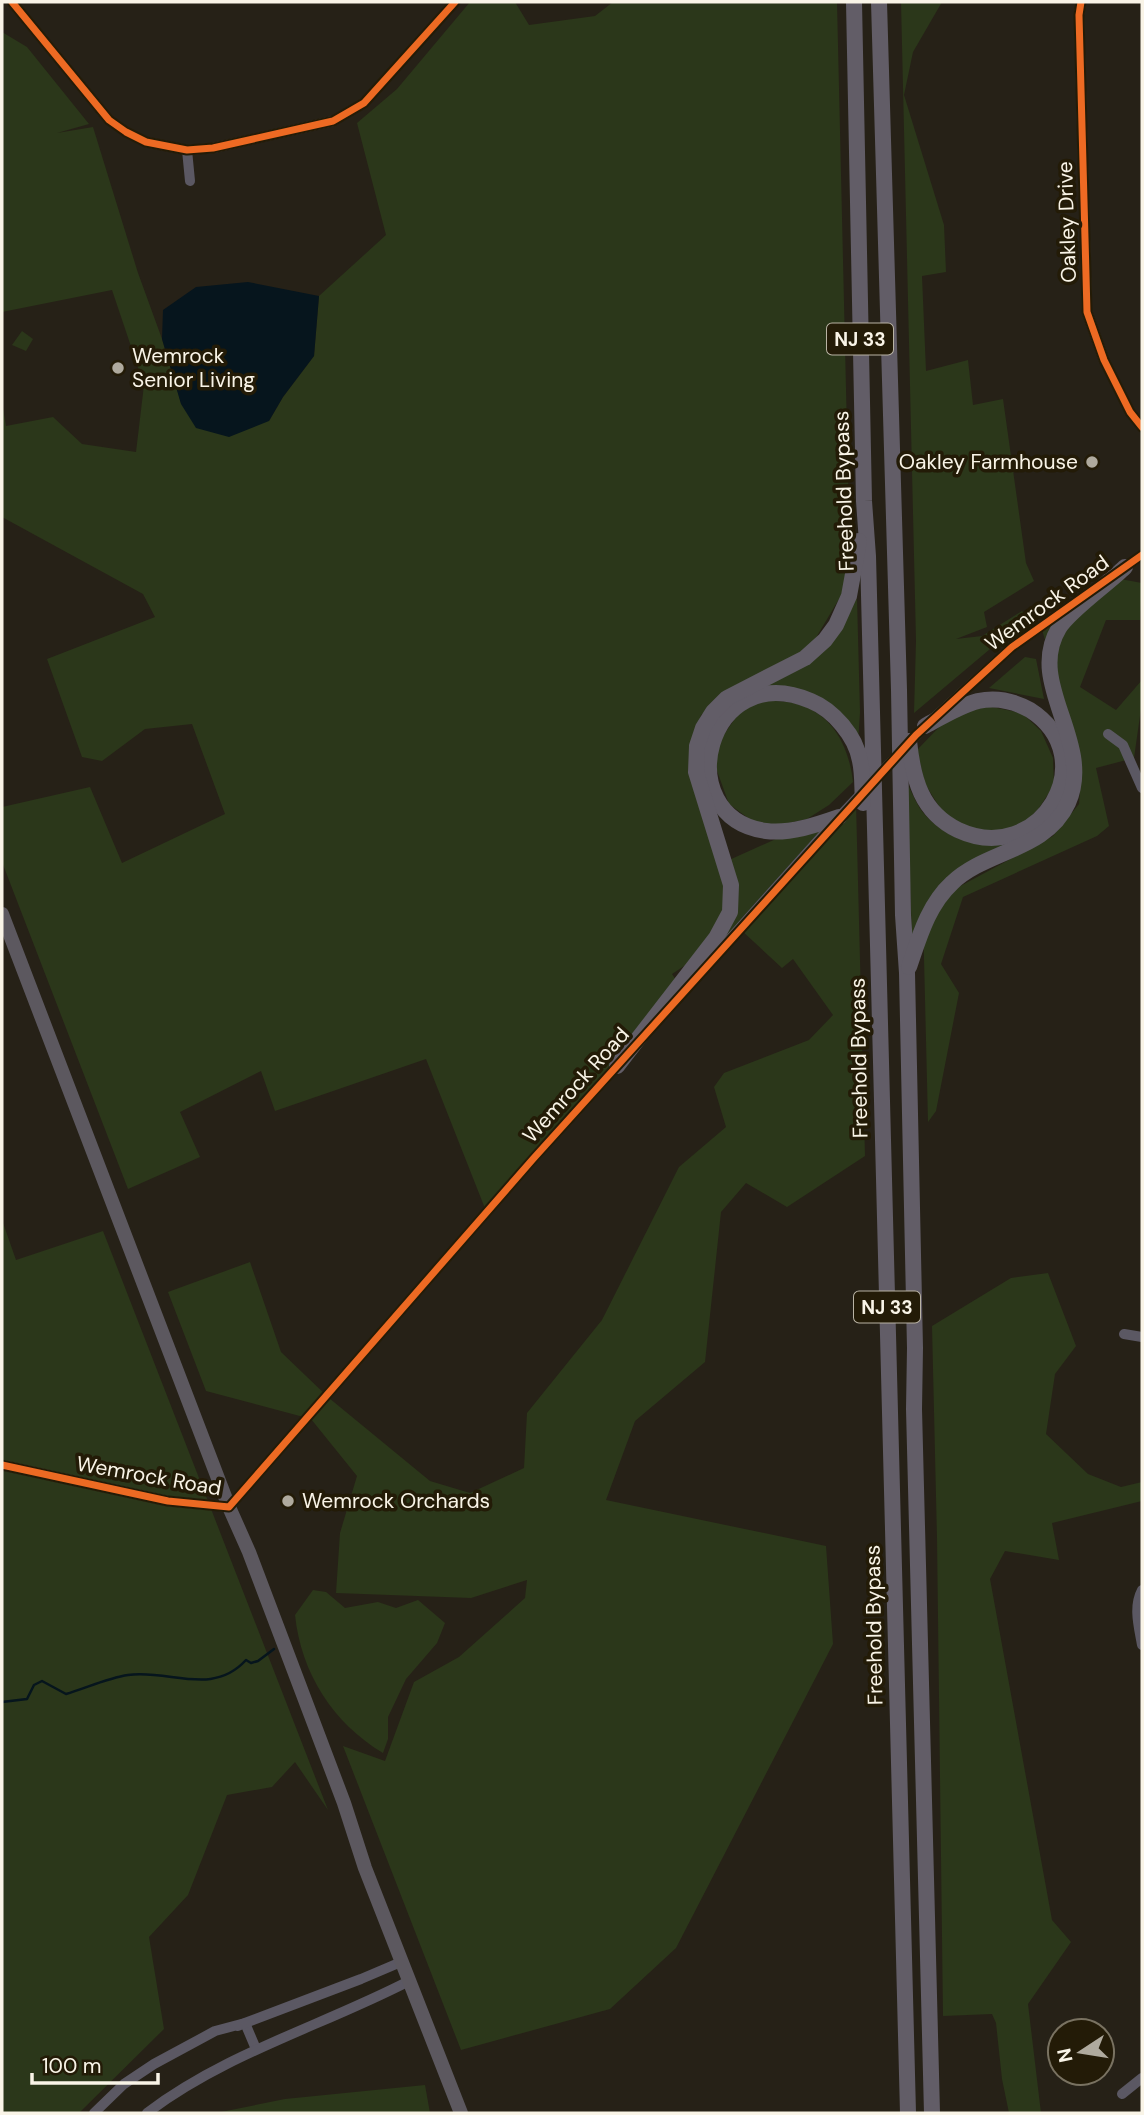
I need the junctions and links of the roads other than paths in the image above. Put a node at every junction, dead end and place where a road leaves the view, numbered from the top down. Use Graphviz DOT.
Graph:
graph roads {
  1 [pos="12,2"];
  2 [pos="455,2"];
  3 [pos="853,2"];
  4 [pos="879,2"];
  5 [pos="1082,2"];
  6 [pos="187,150"];
  7 [pos="190,181"];
  8 [pos="1142,427"];
  9 [pos="864,501"];
  10 [pos="894,531"];
  11 [pos="1142,555"];
  12 [pos="1125,567"];
  13 [pos="920,730"];
  14 [pos="1108,734"];
  15 [pos="1142,788"];
  16 [pos="842,814"];
  17 [pos="2,915"];
  18 [pos="878,952"];
  19 [pos="906,973"];
  20 [pos="617,1066"];
  21 [pos="1124,1334"];
  22 [pos="1142,1337"];
  23 [pos="2,1465"];
  24 [pos="229,1507"];
  25 [pos="1142,1590"];
  26 [pos="1142,1645"];
  27 [pos="401,1962"];
  28 [pos="362,1979"];
  29 [pos="409,1981"];
  30 [pos="370,1999"];
  31 [pos="245,2023"];
  32 [pos="256,2049"];
  33 [pos="1142,2078"];
  34 [pos="1122,2094"];
  35 [pos="94,2113"];
  36 [pos="147,2113"];
  37 [pos="461,2113"];
  38 [pos="908,2113"];
  39 [pos="932,2113"];
  1 -- 6 [label="street"];
  2 -- 6 [label="street"];
  3 -- 9 [label="highway, Freehold Bypass / NJ 33"];
  4 -- 10 [label="highway, NJ 33"];
  5 -- 8 [label="street, Oakley Drive"];
  6 -- 7 [label="street"];
  9 -- 18 [label="highway, Freehold Bypass / NJ 33"];
  9 -- 20 [label="highway"];
  10 -- 13 [label="highway"];
  10 -- 19 [label="highway, NJ 33"];
  11 -- 12 [label="street, Wemrock Road"];
  12 -- 13 [label="street, Wemrock Road"];
  12 -- 19 [label="highway"];
  13 -- 16 [label="street, Wemrock Road"];
  14 -- 15 [label="street"];
  16 -- 18 [label="highway"];
  16 -- 20 [label="street, Wemrock Road"];
  17 -- 24 [label="main road"];
  18 -- 38 [label="highway, Freehold Bypass / NJ 33"];
  19 -- 39 [label="highway, NJ 33"];
  20 -- 24 [label="street, Wemrock Road"];
  21 -- 22 [label="street"];
  23 -- 24 [label="street, Wemrock Road"];
  24 -- 27 [label="main road"];
  25 -- 26 [label="street"];
  27 -- 28 [label="street"];
  27 -- 29 [label="main road"];
  28 -- 30 [label="street"];
  28 -- 31 [label="street"];
  29 -- 30 [label="street"];
  29 -- 37 [label="main road"];
  30 -- 32 [label="street"];
  31 -- 32 [label="street"];
  31 -- 35 [label="street"];
  32 -- 36 [label="street"];
  33 -- 34 [label="street"];
}
